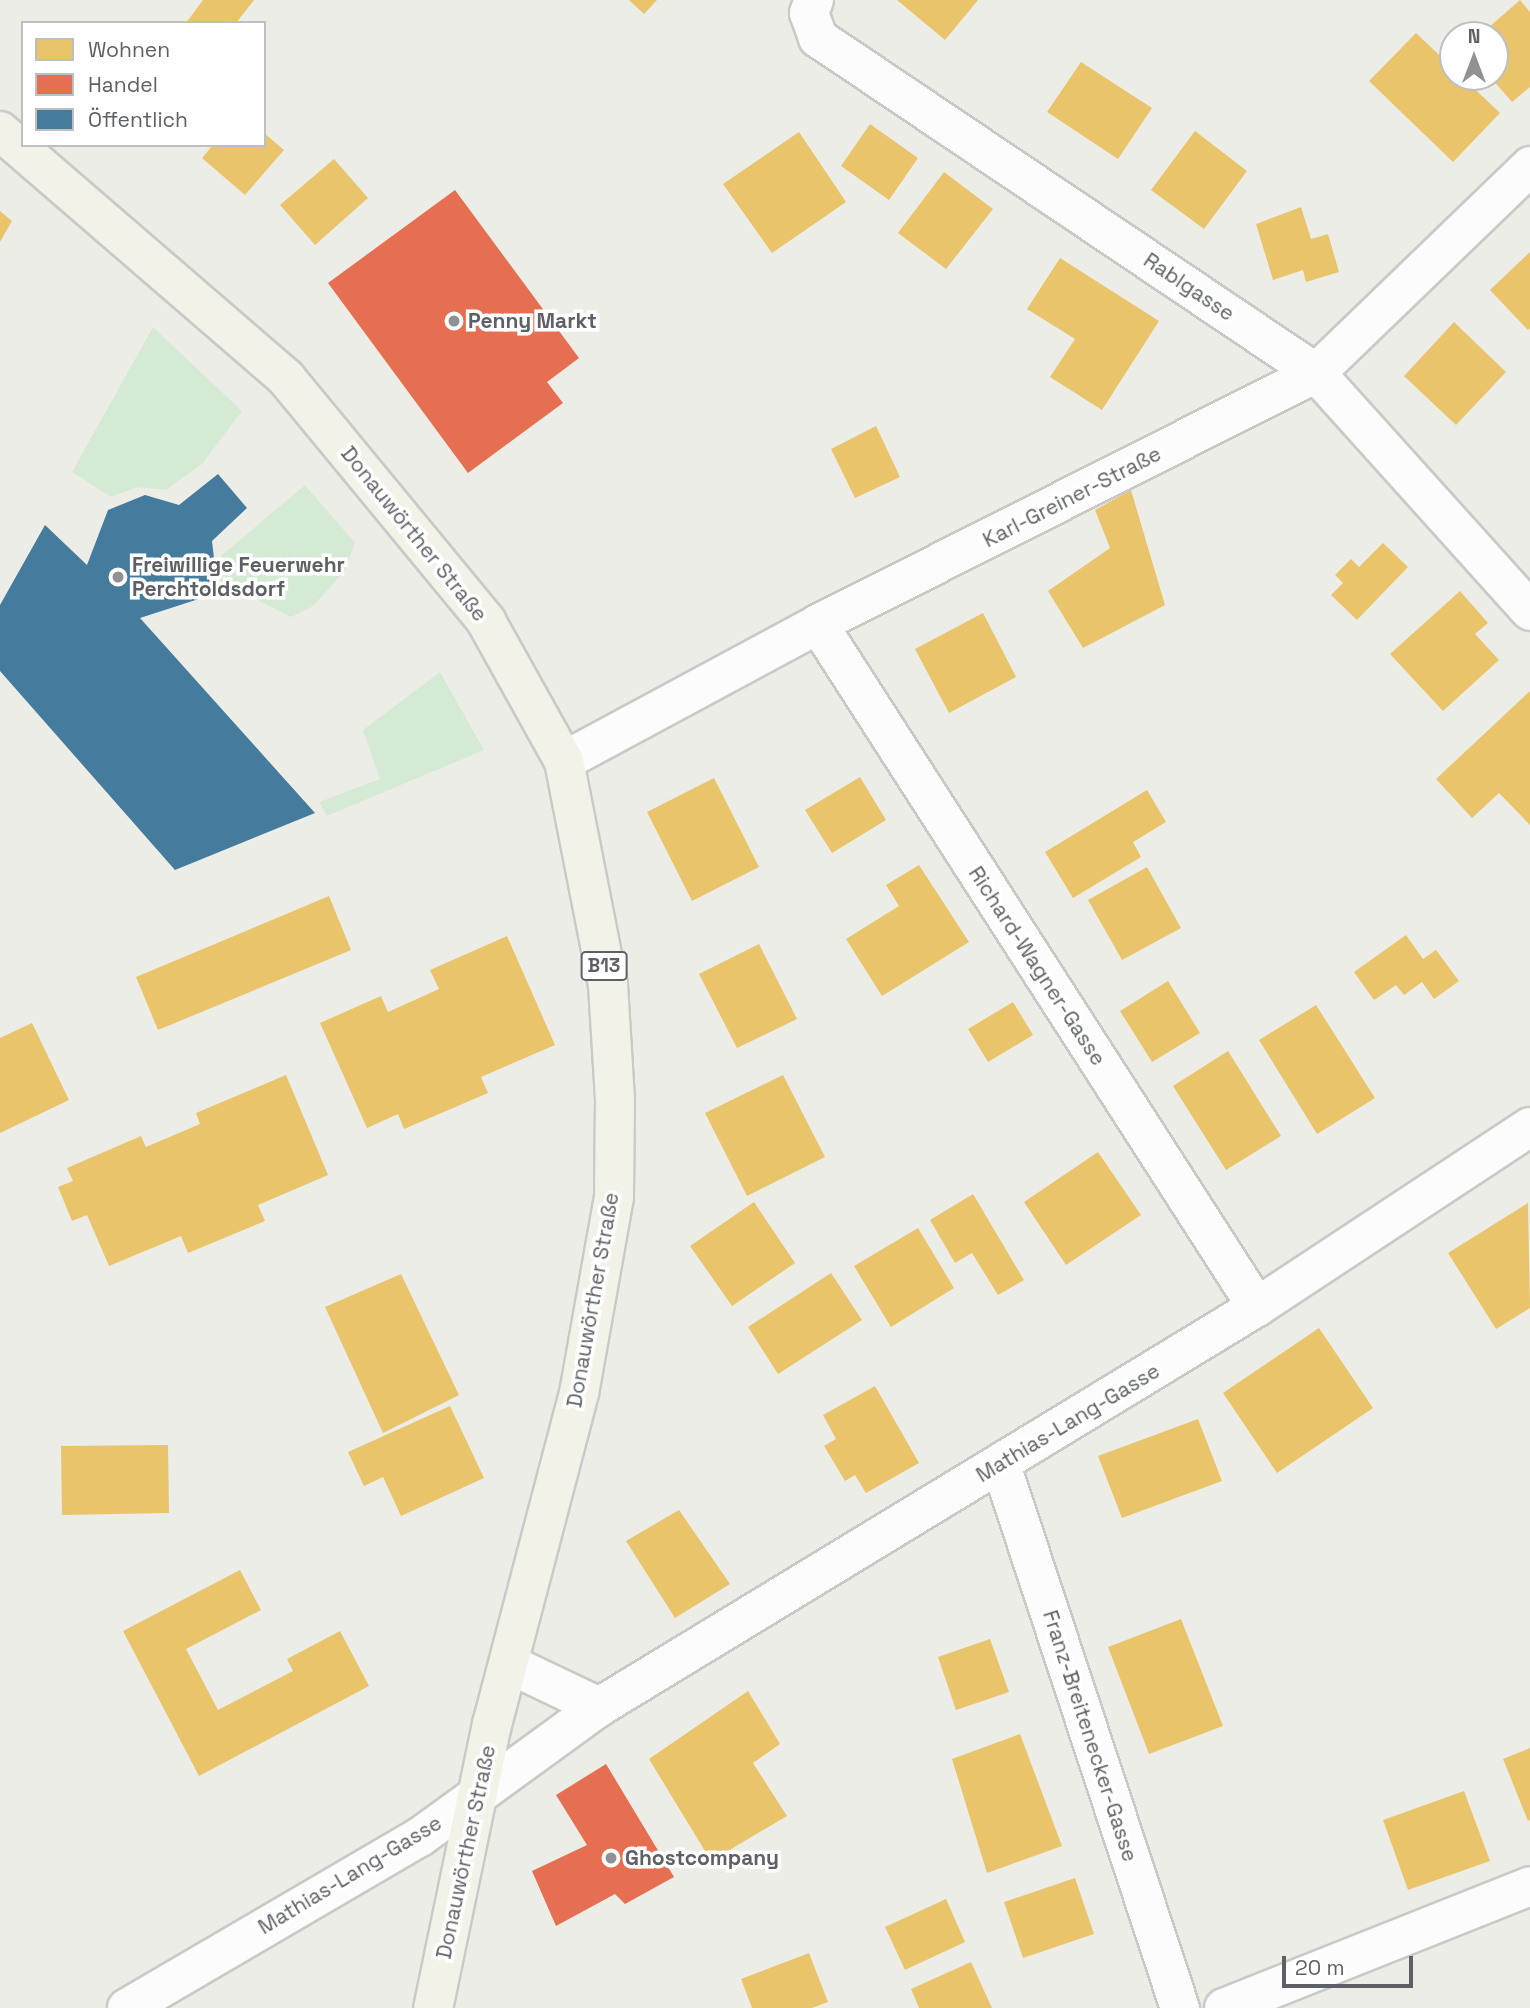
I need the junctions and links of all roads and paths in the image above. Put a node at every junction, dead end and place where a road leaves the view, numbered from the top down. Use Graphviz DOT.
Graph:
graph roads {
  1 [pos="812,6"];
  2 [pos="0,131"];
  3 [pos="1530,166"];
  4 [pos="1316,373"];
  5 [pos="1530,611"];
  6 [pos="818,624"];
  7 [pos="564,761"];
  8 [pos="1530,1127"];
  9 [pos="1256,1307"];
  10 [pos="1001,1465"];
  11 [pos="509,1664"];
  12 [pos="599,1707"];
  13 [pos="481,1789"];
  14 [pos="1530,1886"];
  15 [pos="127,2008"];
  16 [pos="433,2008"];
  17 [pos="1180,2008"];
  18 [pos="1224,2008"];
  1 -- 4 [label="street, Rablgasse"];
  2 -- 7 [label="main road, Donauwörther Straße / B13"];
  3 -- 4 [label="street, Karl-Greiner-Straße"];
  4 -- 5 [label="street, Rablgasse"];
  4 -- 6 [label="street, Karl-Greiner-Straße"];
  6 -- 7 [label="street, Karl-Greiner-Straße"];
  6 -- 9 [label="street, Richard-Wagner-Gasse"];
  7 -- 11 [label="main road, Donauwörther Straße / B13"];
  8 -- 9 [label="street, Mathias-Lang-Gasse"];
  9 -- 10 [label="street, Mathias-Lang-Gasse"];
  10 -- 12 [label="street, Mathias-Lang-Gasse"];
  10 -- 17 [label="street, Franz-Breitenecker-Gasse"];
  11 -- 12 [label="street"];
  11 -- 13 [label="main road, Donauwörther Straße / B13"];
  12 -- 13 [label="street, Mathias-Lang-Gasse"];
  13 -- 15 [label="street, Mathias-Lang-Gasse"];
  13 -- 16 [label="main road, Donauwörther Straße / B13"];
  14 -- 18 [label="street"];
}
